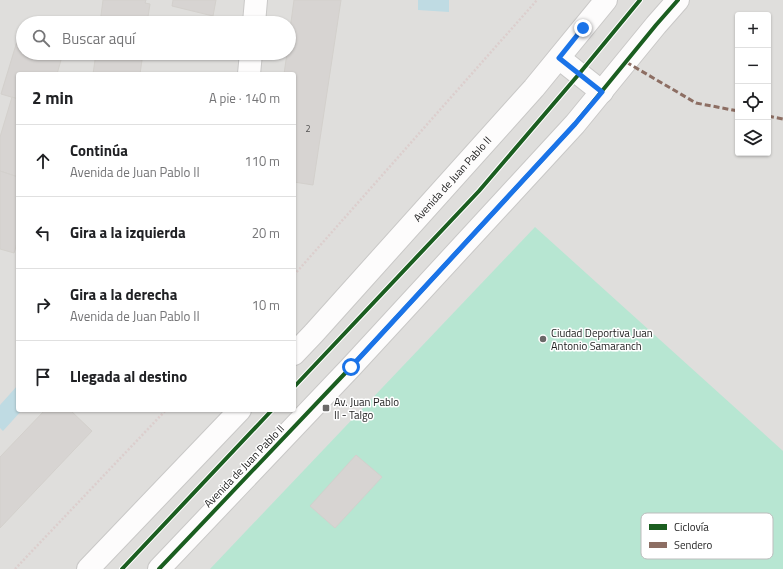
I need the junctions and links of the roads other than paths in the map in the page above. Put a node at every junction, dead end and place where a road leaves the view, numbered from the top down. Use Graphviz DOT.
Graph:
graph roads {
  1 [pos="256,0"];
  2 [pos="606,0"];
  3 [pos="678,0"];
  4 [pos="255,16"];
  5 [pos="559,58"];
  6 [pos="250,60"];
  7 [pos="249,72"];
  8 [pos="602,92"];
  9 [pos="296,352"];
  10 [pos="238,412"];
  11 [pos="88,569"];
  12 [pos="159,569"];
  1 -- 4 [label="street"];
  2 -- 5 [label="street, Avenida de Juan Pablo II"];
  3 -- 8 [label="street, Avenida de Juan Pablo II"];
  5 -- 8 [label="street"];
  5 -- 9 [label="street, Avenida de Juan Pablo II"];
  6 -- 7 [label="street"];
  8 -- 12 [label="street, Avenida de Juan Pablo II"];
  10 -- 11 [label="street"];
}
